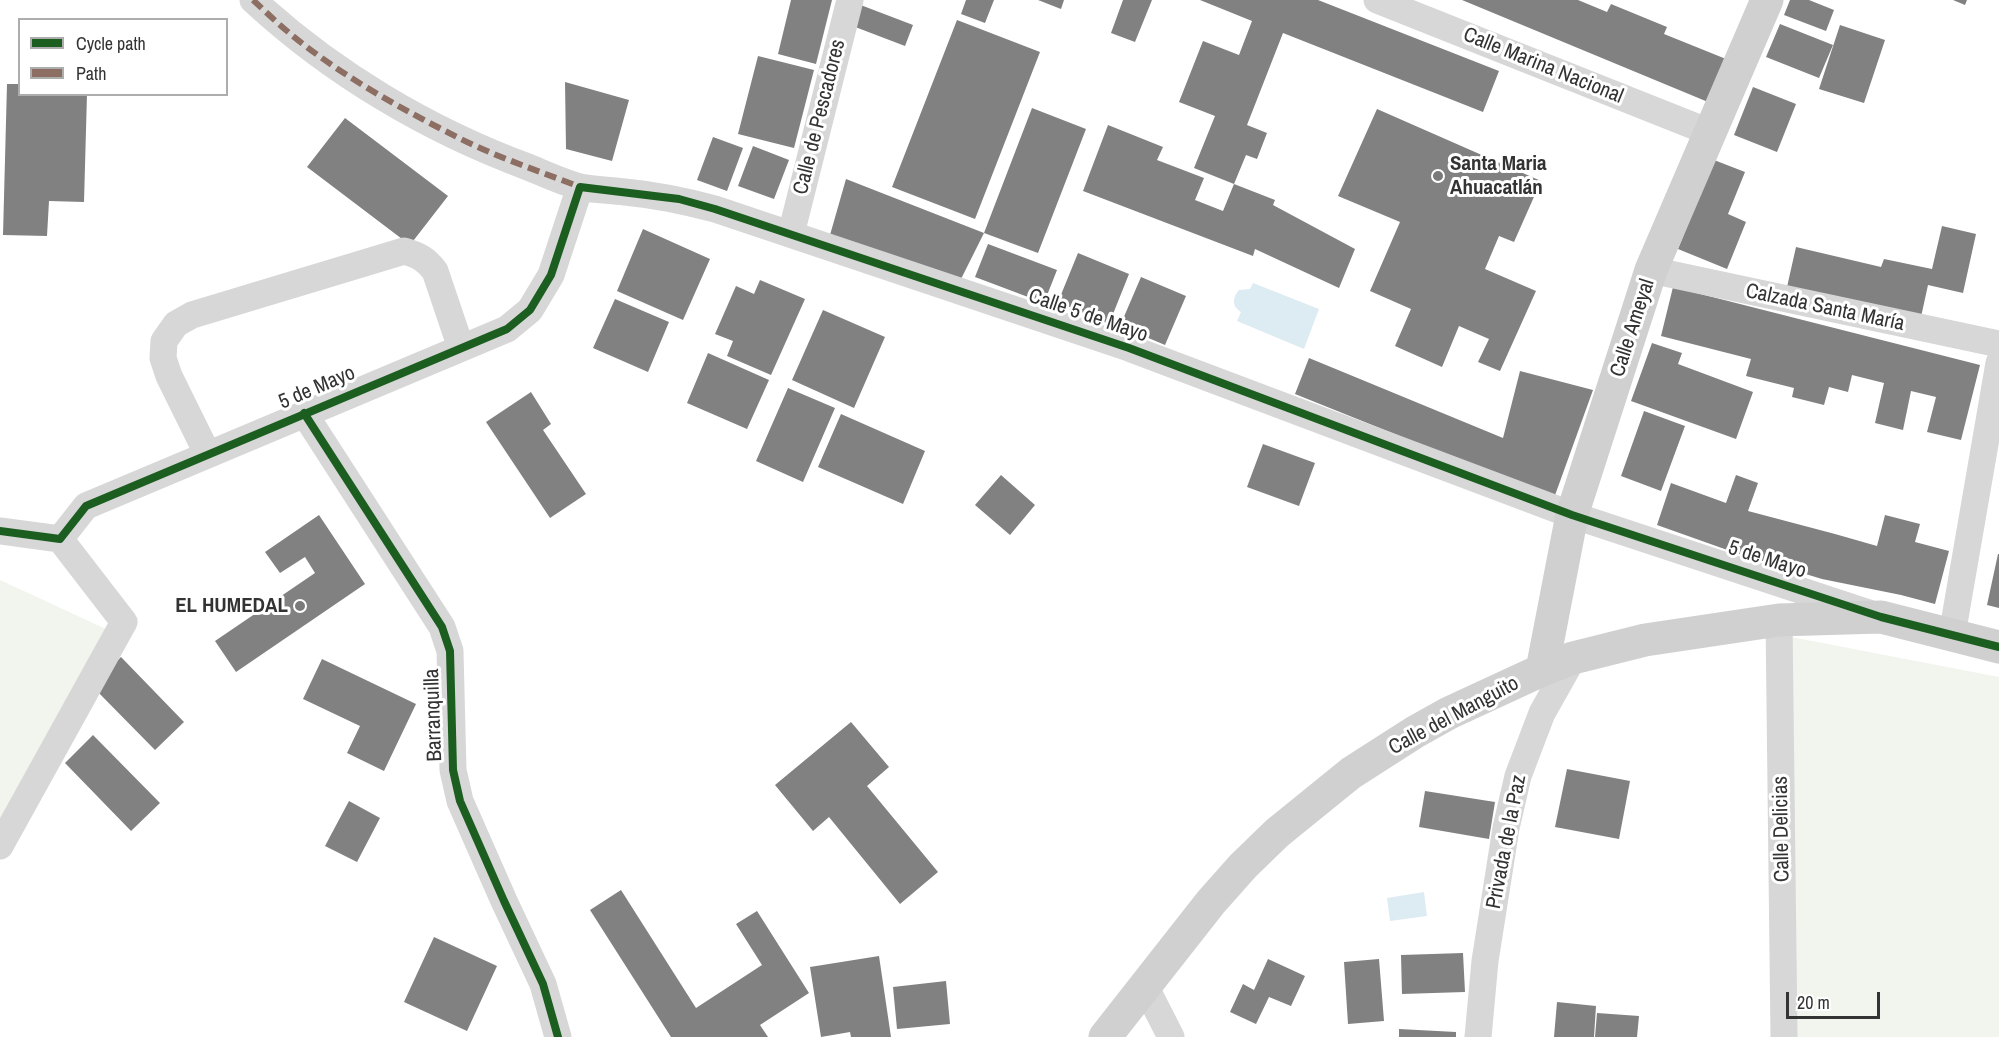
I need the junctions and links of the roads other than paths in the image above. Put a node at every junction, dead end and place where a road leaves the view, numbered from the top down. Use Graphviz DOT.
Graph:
graph roads {
  1 [pos="253,0"];
  2 [pos="850,0"];
  3 [pos="1377,0"];
  4 [pos="1767,0"];
  5 [pos="1709,132"];
  6 [pos="580,187"];
  7 [pos="791,234"];
  8 [pos="1651,270"];
  9 [pos="1999,344"];
  10 [pos="461,348"];
  11 [pos="1999,363"];
  12 [pos="304,413"];
  13 [pos="208,455"];
  14 [pos="1572,515"];
  15 [pos="0,531"];
  16 [pos="60,539"];
  17 [pos="1881,617"];
  18 [pos="1779,620"];
  19 [pos="1952,635"];
  20 [pos="1999,647"];
  21 [pos="1573,658"];
  22 [pos="1542,670"];
  23 [pos="0,846"];
  24 [pos="1145,987"];
  25 [pos="558,1037"];
  26 [pos="1105,1037"];
  27 [pos="1171,1037"];
  28 [pos="1478,1037"];
  29 [pos="1784,1037"];
  1 -- 6 [label="street, Calle 5 de Mayo"];
  2 -- 7 [label="street, Calle de Pescadores"];
  3 -- 5 [label="street, Calle Marina Nacional"];
  4 -- 5 [label="main road, Calle Ameyal"];
  5 -- 8 [label="main road, Calle Ameyal"];
  6 -- 7 [label="street, Calle 5 de Mayo"];
  6 -- 10 [label="street, 5 de Mayo"];
  7 -- 14 [label="street, Calle 5 de Mayo"];
  8 -- 9 [label="street, Calzada Santa María"];
  8 -- 14 [label="main road, Calle Ameyal"];
  10 -- 12 [label="street, 5 de Mayo"];
  10 -- 13 [label="street"];
  11 -- 19 [label="street"];
  12 -- 13 [label="street, 5 de Mayo"];
  12 -- 25 [label="street, Barranquilla"];
  13 -- 16 [label="street, 5 de Mayo"];
  14 -- 17 [label="street, 5 de Mayo"];
  14 -- 22 [label="main road, Calle Ameyal"];
  15 -- 16 [label="street"];
  16 -- 23 [label="street"];
  17 -- 18 [label="main road, Calle del Manguito"];
  17 -- 19 [label="main road, 5 de Mayo"];
  18 -- 21 [label="main road, Calle del Manguito"];
  18 -- 29 [label="street, Calle Delicias"];
  19 -- 20 [label="main road"];
  21 -- 22 [label="main road, Calle del Manguito"];
  21 -- 28 [label="street, Privada de la Paz"];
  22 -- 24 [label="main road, Calle del Manguito"];
  24 -- 26 [label="main road, Calle del Manguito"];
  24 -- 27 [label="street"];
}
